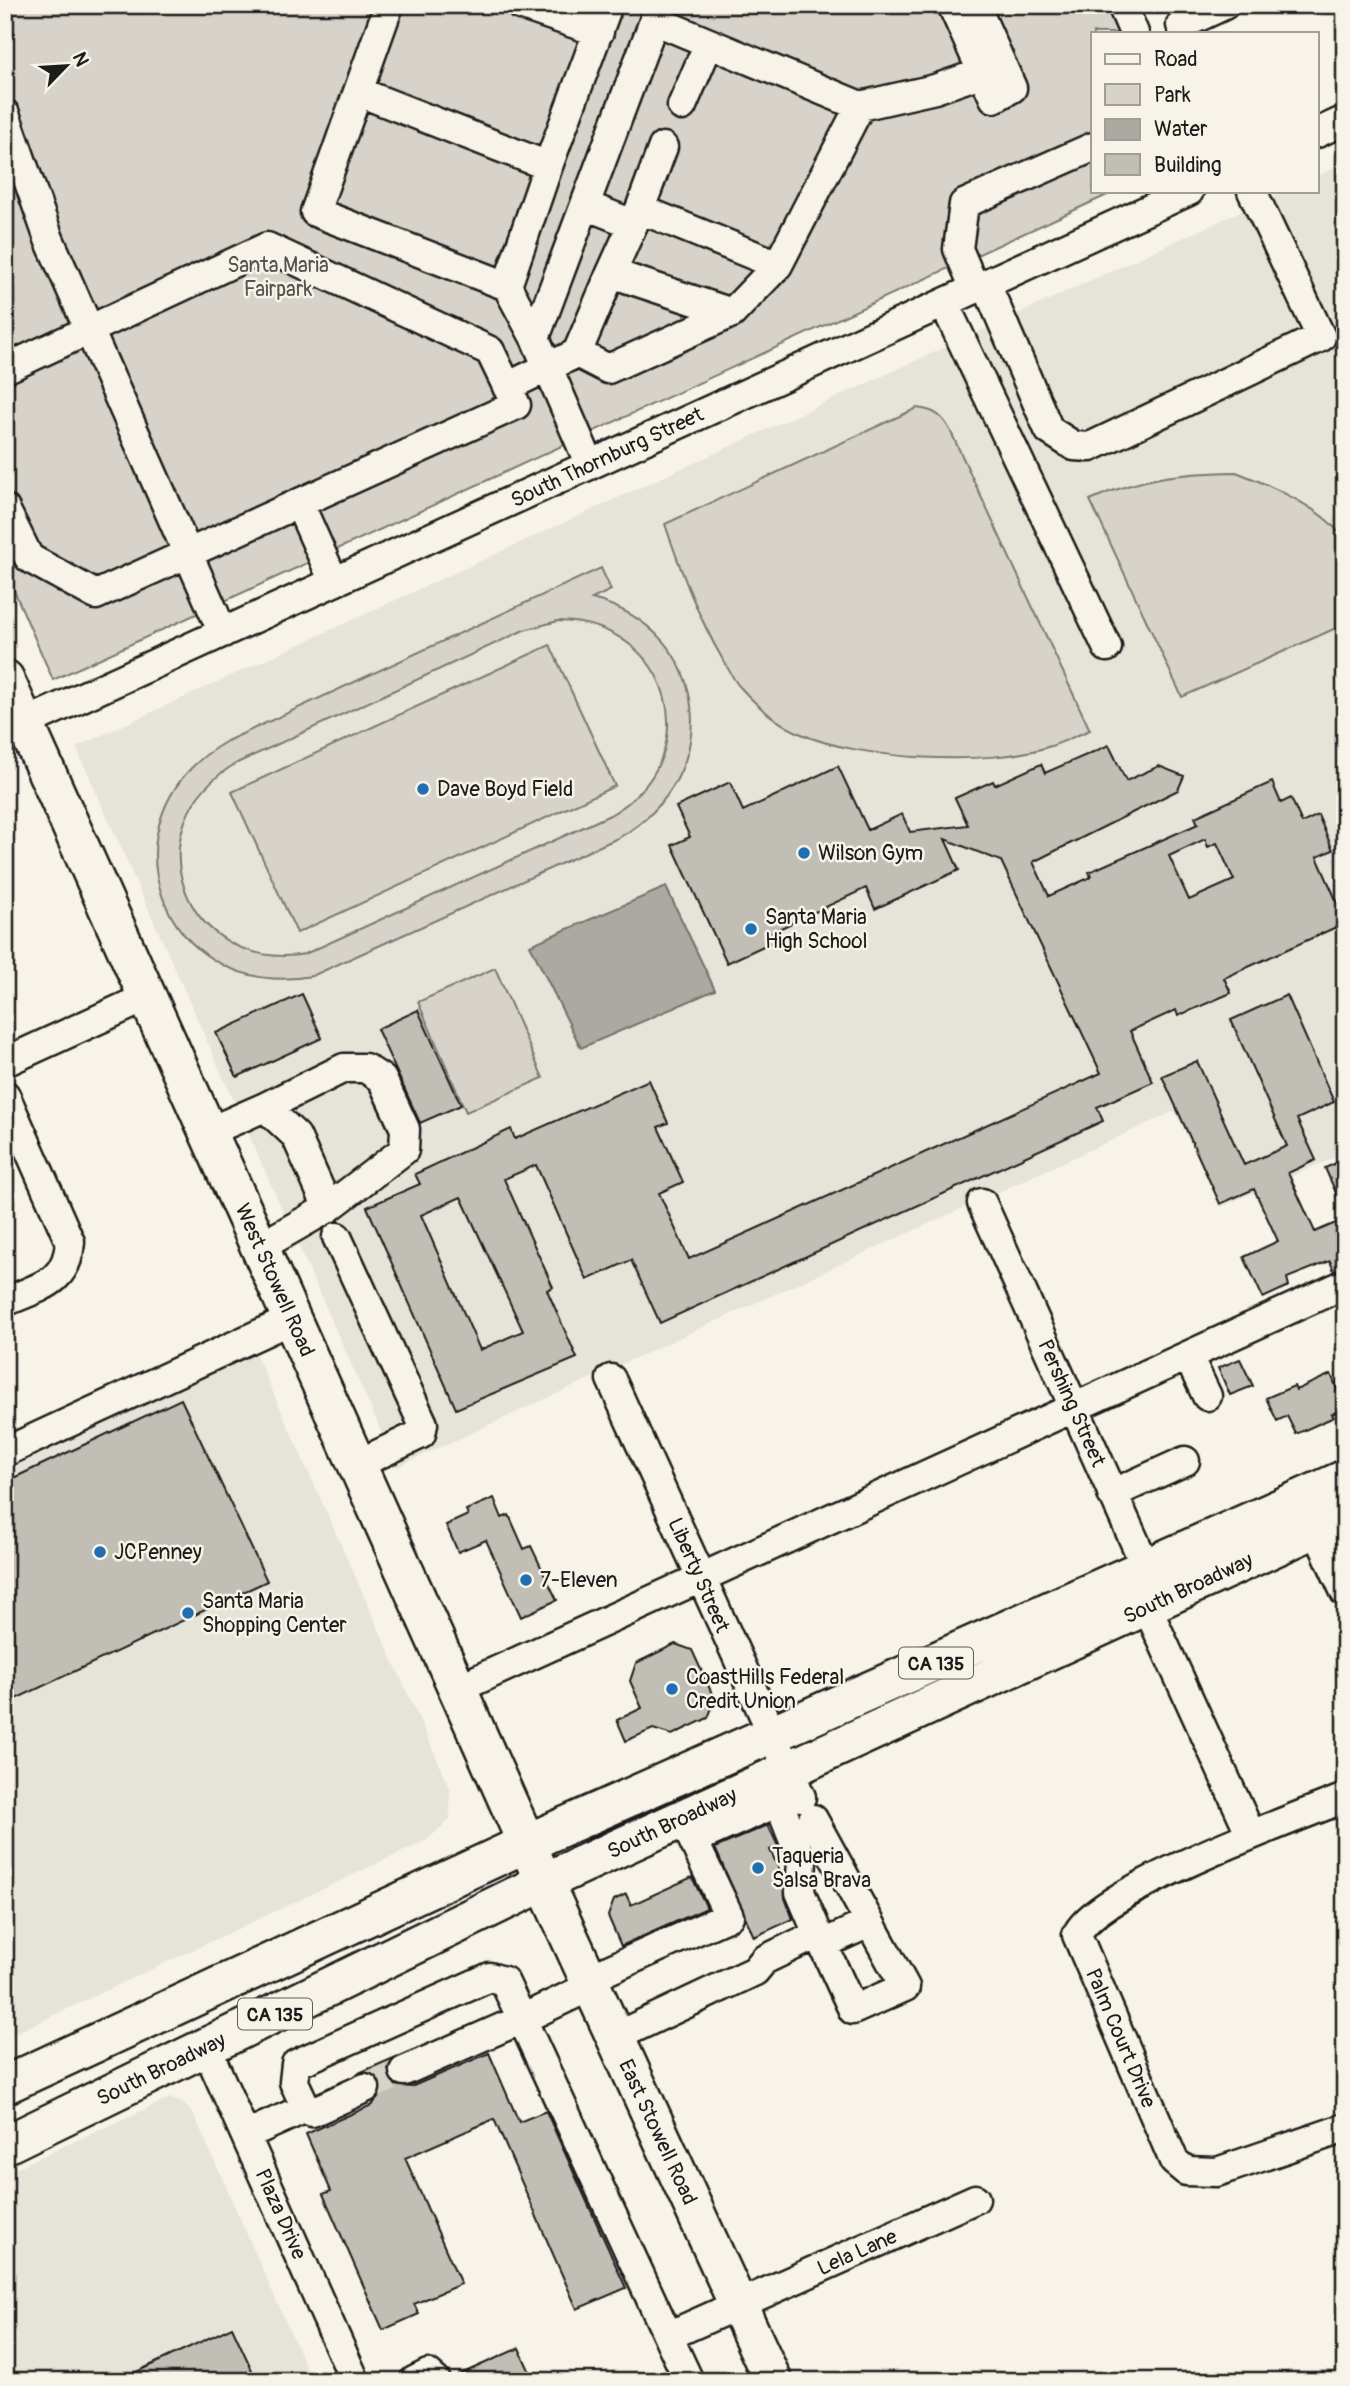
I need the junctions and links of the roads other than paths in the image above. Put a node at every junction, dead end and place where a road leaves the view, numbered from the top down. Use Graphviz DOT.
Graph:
graph roads {
  1 [pos="389,5"];
  2 [pos="520,5"];
  3 [pos="608,5"];
  4 [pos="952,5"];
  5 [pos="975,5"];
  6 [pos="1122,5"];
  7 [pos="1224,5"];
  8 [pos="657,13"];
  9 [pos="1179,21"];
  10 [pos="599,32"];
  11 [pos="1134,32"];
  12 [pos="709,43"];
  13 [pos="981,73"];
  14 [pos="359,92"];
  15 [pos="682,106"];
  16 [pos="860,106"];
  17 [pos="5,114"];
  18 [pos="1345,120"];
  19 [pos="1318,132"];
  20 [pos="663,147"];
  21 [pos="1091,148"];
  22 [pos="548,166"];
  23 [pos="1187,192"];
  24 [pos="1252,192"];
  25 [pos="585,205"];
  26 [pos="636,217"];
  27 [pos="778,265"];
  28 [pos="611,273"];
  29 [pos="507,286"];
  30 [pos="980,286"];
  31 [pos="944,303"];
  32 [pos="732,313"];
  33 [pos="89,331"];
  34 [pos="535,338"];
  35 [pos="578,353"];
  36 [pos="1019,364"];
  37 [pos="546,368"];
  38 [pos="5,369"];
  39 [pos="981,382"];
  40 [pos="507,387"];
  41 [pos="590,465"];
  42 [pos="299,503"];
  43 [pos="5,509"];
  44 [pos="188,555"];
  45 [pos="334,582"];
  46 [pos="223,633"];
  47 [pos="1107,648"];
  48 [pos="5,679"];
  49 [pos="25,723"];
  50 [pos="147,997"];
  51 [pos="5,1062"];
  52 [pos="5,1094"];
  53 [pos="265,1107"];
  54 [pos="208,1132"];
  55 [pos="982,1203"];
  56 [pos="328,1208"];
  57 [pos="337,1237"];
  58 [pos="260,1247"];
  59 [pos="1345,1284"];
  60 [pos="5,1302"];
  61 [pos="292,1319"];
  62 [pos="1188,1356"];
  63 [pos="611,1379"];
  64 [pos="1207,1396"];
  65 [pos="1073,1408"];
  66 [pos="5,1452"];
  67 [pos="1185,1461"];
  68 [pos="358,1464"];
  69 [pos="1345,1479"];
  70 [pos="1112,1494"];
  71 [pos="1330,1522"];
  72 [pos="1147,1569"];
  73 [pos="700,1577"];
  74 [pos="1345,1592"];
  75 [pos="1147,1607"];
  76 [pos="457,1689"];
  77 [pos="771,1736"];
  78 [pos="800,1796"];
  79 [pos="757,1798"];
  80 [pos="1345,1798"];
  81 [pos="688,1829"];
  82 [pos="1251,1835"];
  83 [pos="527,1843"];
  84 [pos="829,1850"];
  85 [pos="802,1861"];
  86 [pos="544,1882"];
  87 [pos="869,1923"];
  88 [pos="820,1939"];
  89 [pos="589,1982"];
  90 [pos="522,2019"];
  91 [pos="615,2037"];
  92 [pos="206,2047"];
  93 [pos="404,2071"];
  94 [pos="5,2085"];
  95 [pos="365,2088"];
  96 [pos="306,2108"];
  97 [pos="1345,2128"];
  98 [pos="246,2135"];
  99 [pos="5,2145"];
  100 [pos="975,2199"];
  101 [pos="738,2304"];
  102 [pos="668,2336"];
  103 [pos="355,2381"];
  104 [pos="414,2381"];
  105 [pos="436,2381"];
  106 [pos="689,2381"];
  107 [pos="773,2381"];
  1 -- 14 [label="street"];
  2 -- 10 [label="street"];
  3 -- 10 [label="street"];
  4 -- 13 [label="street"];
  5 -- 13 [label="street"];
  6 -- 11 [label="street"];
  7 -- 9 [label="street"];
  8 -- 12 [label="street"];
  8 -- 25 [label="street"];
  10 -- 22 [label="street"];
  12 -- 15 [label="street"];
  12 -- 16 [label="street"];
  13 -- 16 [label="street"];
  14 -- 22 [label="street"];
  14 -- 29 [label="street"];
  16 -- 27 [label="street"];
  17 -- 33 [label="street"];
  18 -- 19 [label="street"];
  20 -- 26 [label="street"];
  21 -- 30 [label="street"];
  22 -- 29 [label="street"];
  23 -- 30 [label="street, South Thornburg Street"];
  24 -- 36 [label="street"];
  25 -- 26 [label="street"];
  25 -- 34 [label="street"];
  26 -- 27 [label="street"];
  26 -- 28 [label="street"];
  27 -- 32 [label="street"];
  28 -- 32 [label="street"];
  28 -- 35 [label="street"];
  29 -- 34 [label="street"];
  30 -- 31 [label="street, South Thornburg Street"];
  30 -- 36 [label="street"];
  31 -- 39 [label="street"];
  31 -- 41 [label="street, South Thornburg Street"];
  32 -- 35 [label="street"];
  33 -- 38 [label="street"];
  33 -- 40 [label="street"];
  33 -- 44 [label="street"];
  34 -- 37 [label="street"];
  35 -- 37 [label="street"];
  36 -- 39 [label="street"];
  37 -- 40 [label="street"];
  37 -- 41 [label="street"];
  39 -- 47 [label="street"];
  40 -- 42 [label="street"];
  41 -- 45 [label="street, South Thornburg Street"];
  42 -- 44 [label="street"];
  42 -- 45 [label="street"];
  43 -- 44 [label="street"];
  44 -- 46 [label="street"];
  45 -- 46 [label="street, South Thornburg Street"];
  46 -- 49 [label="street, South Thornburg Street"];
  48 -- 49 [label="main road, West Stowell Road"];
  49 -- 50 [label="main road, West Stowell Road"];
  50 -- 51 [label="street"];
  50 -- 54 [label="main road, West Stowell Road"];
  52 -- 60 [label="street"];
  53 -- 54 [label="street"];
  53 -- 56 [label="street"];
  53 -- 56 [label="street"];
  54 -- 58 [label="main road, West Stowell Road"];
  55 -- 65 [label="street, Pershing Street"];
  56 -- 58 [label="street"];
  57 -- 68 [label="street"];
  58 -- 61 [label="main road, West Stowell Road"];
  59 -- 62 [label="street"];
  61 -- 66 [label="street"];
  61 -- 68 [label="main road, West Stowell Road"];
  62 -- 64 [label="street"];
  62 -- 65 [label="street"];
  63 -- 73 [label="street, Liberty Street"];
  65 -- 70 [label="street, Pershing Street"];
  65 -- 73 [label="street"];
  67 -- 70 [label="street"];
  68 -- 76 [label="main road, West Stowell Road"];
  69 -- 72 [label="main road, South Broadway / CA 135"];
  70 -- 72 [label="street, Pershing Street"];
  71 -- 74 [label="street"];
  71 -- 75 [label="main road, South Broadway / CA 135"];
  72 -- 75 [label="street, Pershing Street"];
  72 -- 77 [label="main road, South Broadway / CA 135"];
  73 -- 76 [label="street"];
  73 -- 77 [label="street, Liberty Street"];
  75 -- 78 [label="main road, South Broadway / CA 135"];
  75 -- 82 [label="street"];
  76 -- 83 [label="main road, West Stowell Road"];
  77 -- 78 [label="street, Liberty Street"];
  77 -- 83 [label="main road, South Broadway / CA 135"];
  78 -- 79 [label="main road, South Broadway / CA 135"];
  78 -- 84 [label="street, Liberty Street"];
  79 -- 81 [label="main road, South Broadway / CA 135"];
  79 -- 85 [label="street"];
  80 -- 82 [label="street, Palm Court Drive"];
  81 -- 86 [label="main road, South Broadway / CA 135"];
  81 -- 89 [label="street"];
  82 -- 97 [label="street, Palm Court Drive"];
  83 -- 86 [label="main road, West Stowell Road"];
  83 -- 94 [label="main road, South Broadway / CA 135"];
  84 -- 85 [label="street"];
  84 -- 87 [label="street, Liberty Street"];
  85 -- 88 [label="street"];
  86 -- 89 [label="main road, East Stowell Road"];
  86 -- 92 [label="main road, South Broadway / CA 135"];
  87 -- 88 [label="street"];
  87 -- 88 [label="street, Liberty Street"];
  88 -- 91 [label="street"];
  89 -- 90 [label="street"];
  89 -- 91 [label="main road, East Stowell Road"];
  90 -- 93 [label="street"];
  90 -- 96 [label="street"];
  90 -- 102 [label="street"];
  91 -- 101 [label="main road, East Stowell Road"];
  92 -- 98 [label="street, Plaza Drive"];
  92 -- 99 [label="main road, South Broadway / CA 135"];
  95 -- 96 [label="street"];
  96 -- 98 [label="street"];
  98 -- 103 [label="street, Plaza Drive"];
  100 -- 101 [label="street, Lela Lane"];
  101 -- 102 [label="street, Lela Lane"];
  101 -- 107 [label="main road, East Stowell Road"];
  102 -- 106 [label="street"];
  104 -- 105 [label="street"];
}
